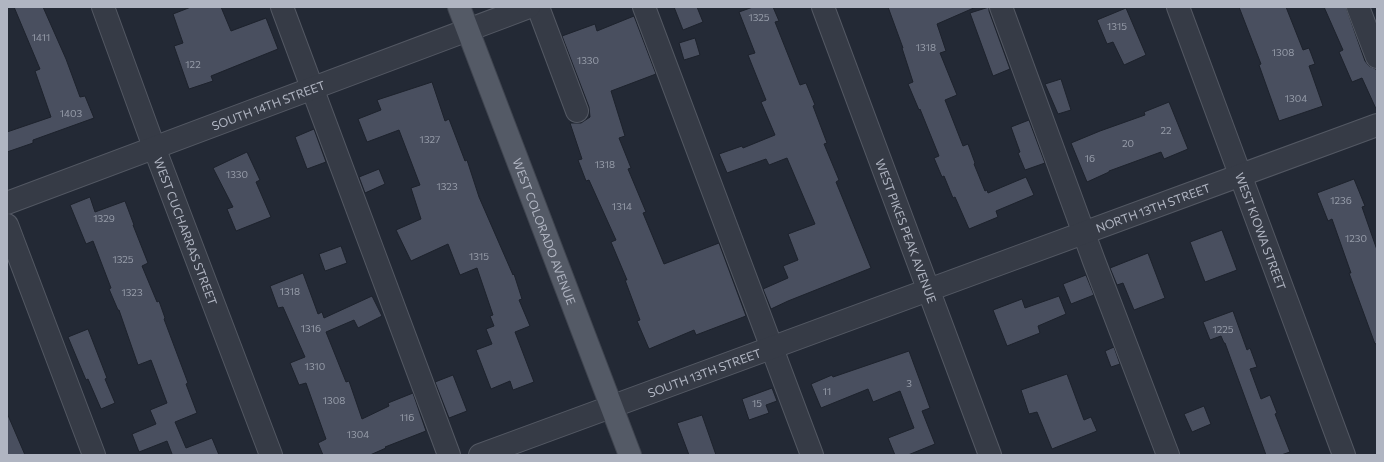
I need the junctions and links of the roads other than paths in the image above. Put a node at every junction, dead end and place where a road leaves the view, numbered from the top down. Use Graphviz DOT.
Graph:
graph roads {
  1 [pos="103,7"];
  2 [pos="282,7"];
  3 [pos="459,7"];
  4 [pos="529,7"];
  5 [pos="538,7"];
  6 [pos="644,7"];
  7 [pos="823,7"];
  8 [pos="1001,7"];
  9 [pos="1178,7"];
  10 [pos="1358,7"];
  11 [pos="467,30"];
  12 [pos="1377,57"];
  13 [pos="312,88"];
  14 [pos="577,111"];
  15 [pos="1377,125"];
  16 [pos="154,147"];
  17 [pos="1240,175"];
  18 [pos="7,203"];
  19 [pos="7,225"];
  20 [pos="1084,233"];
  21 [pos="929,291"];
  22 [pos="772,348"];
  23 [pos="612,407"];
  24 [pos="94,455"];
  25 [pos="271,455"];
  26 [pos="449,455"];
  27 [pos="480,455"];
  28 [pos="630,455"];
  29 [pos="812,455"];
  30 [pos="990,455"];
  31 [pos="1168,455"];
  32 [pos="1344,455"];
  1 -- 16 [label="street, WEST CUCHARRAS STREET"];
  2 -- 13 [label="street"];
  3 -- 11 [label="main road, WEST COLORADO AVENUE"];
  4 -- 11 [label="street, SOUTH 14TH STREET"];
  5 -- 14 [label="street"];
  6 -- 22 [label="street"];
  7 -- 21 [label="street, WEST PIKES PEAK AVENUE"];
  8 -- 20 [label="street"];
  9 -- 17 [label="street, WEST KIOWA STREET"];
  10 -- 12 [label="street"];
  11 -- 13 [label="street, SOUTH 14TH STREET"];
  11 -- 23 [label="main road, WEST COLORADO AVENUE"];
  13 -- 16 [label="street, SOUTH 14TH STREET"];
  13 -- 26 [label="street"];
  15 -- 17 [label="street, NORTH 13TH STREET"];
  16 -- 18 [label="street, SOUTH 14TH STREET"];
  16 -- 25 [label="street, WEST CUCHARRAS STREET"];
  17 -- 20 [label="street, NORTH 13TH STREET"];
  17 -- 32 [label="street, WEST KIOWA STREET"];
  19 -- 24 [label="street"];
  20 -- 21 [label="street, NORTH 13TH STREET"];
  20 -- 31 [label="street"];
  21 -- 22 [label="street, SOUTH 13TH STREET"];
  21 -- 30 [label="street, WEST PIKES PEAK AVENUE"];
  22 -- 23 [label="street, SOUTH 13TH STREET"];
  22 -- 29 [label="street"];
  23 -- 27 [label="street, SOUTH 13TH STREET"];
  23 -- 28 [label="main road, WEST COLORADO AVENUE"];
}
